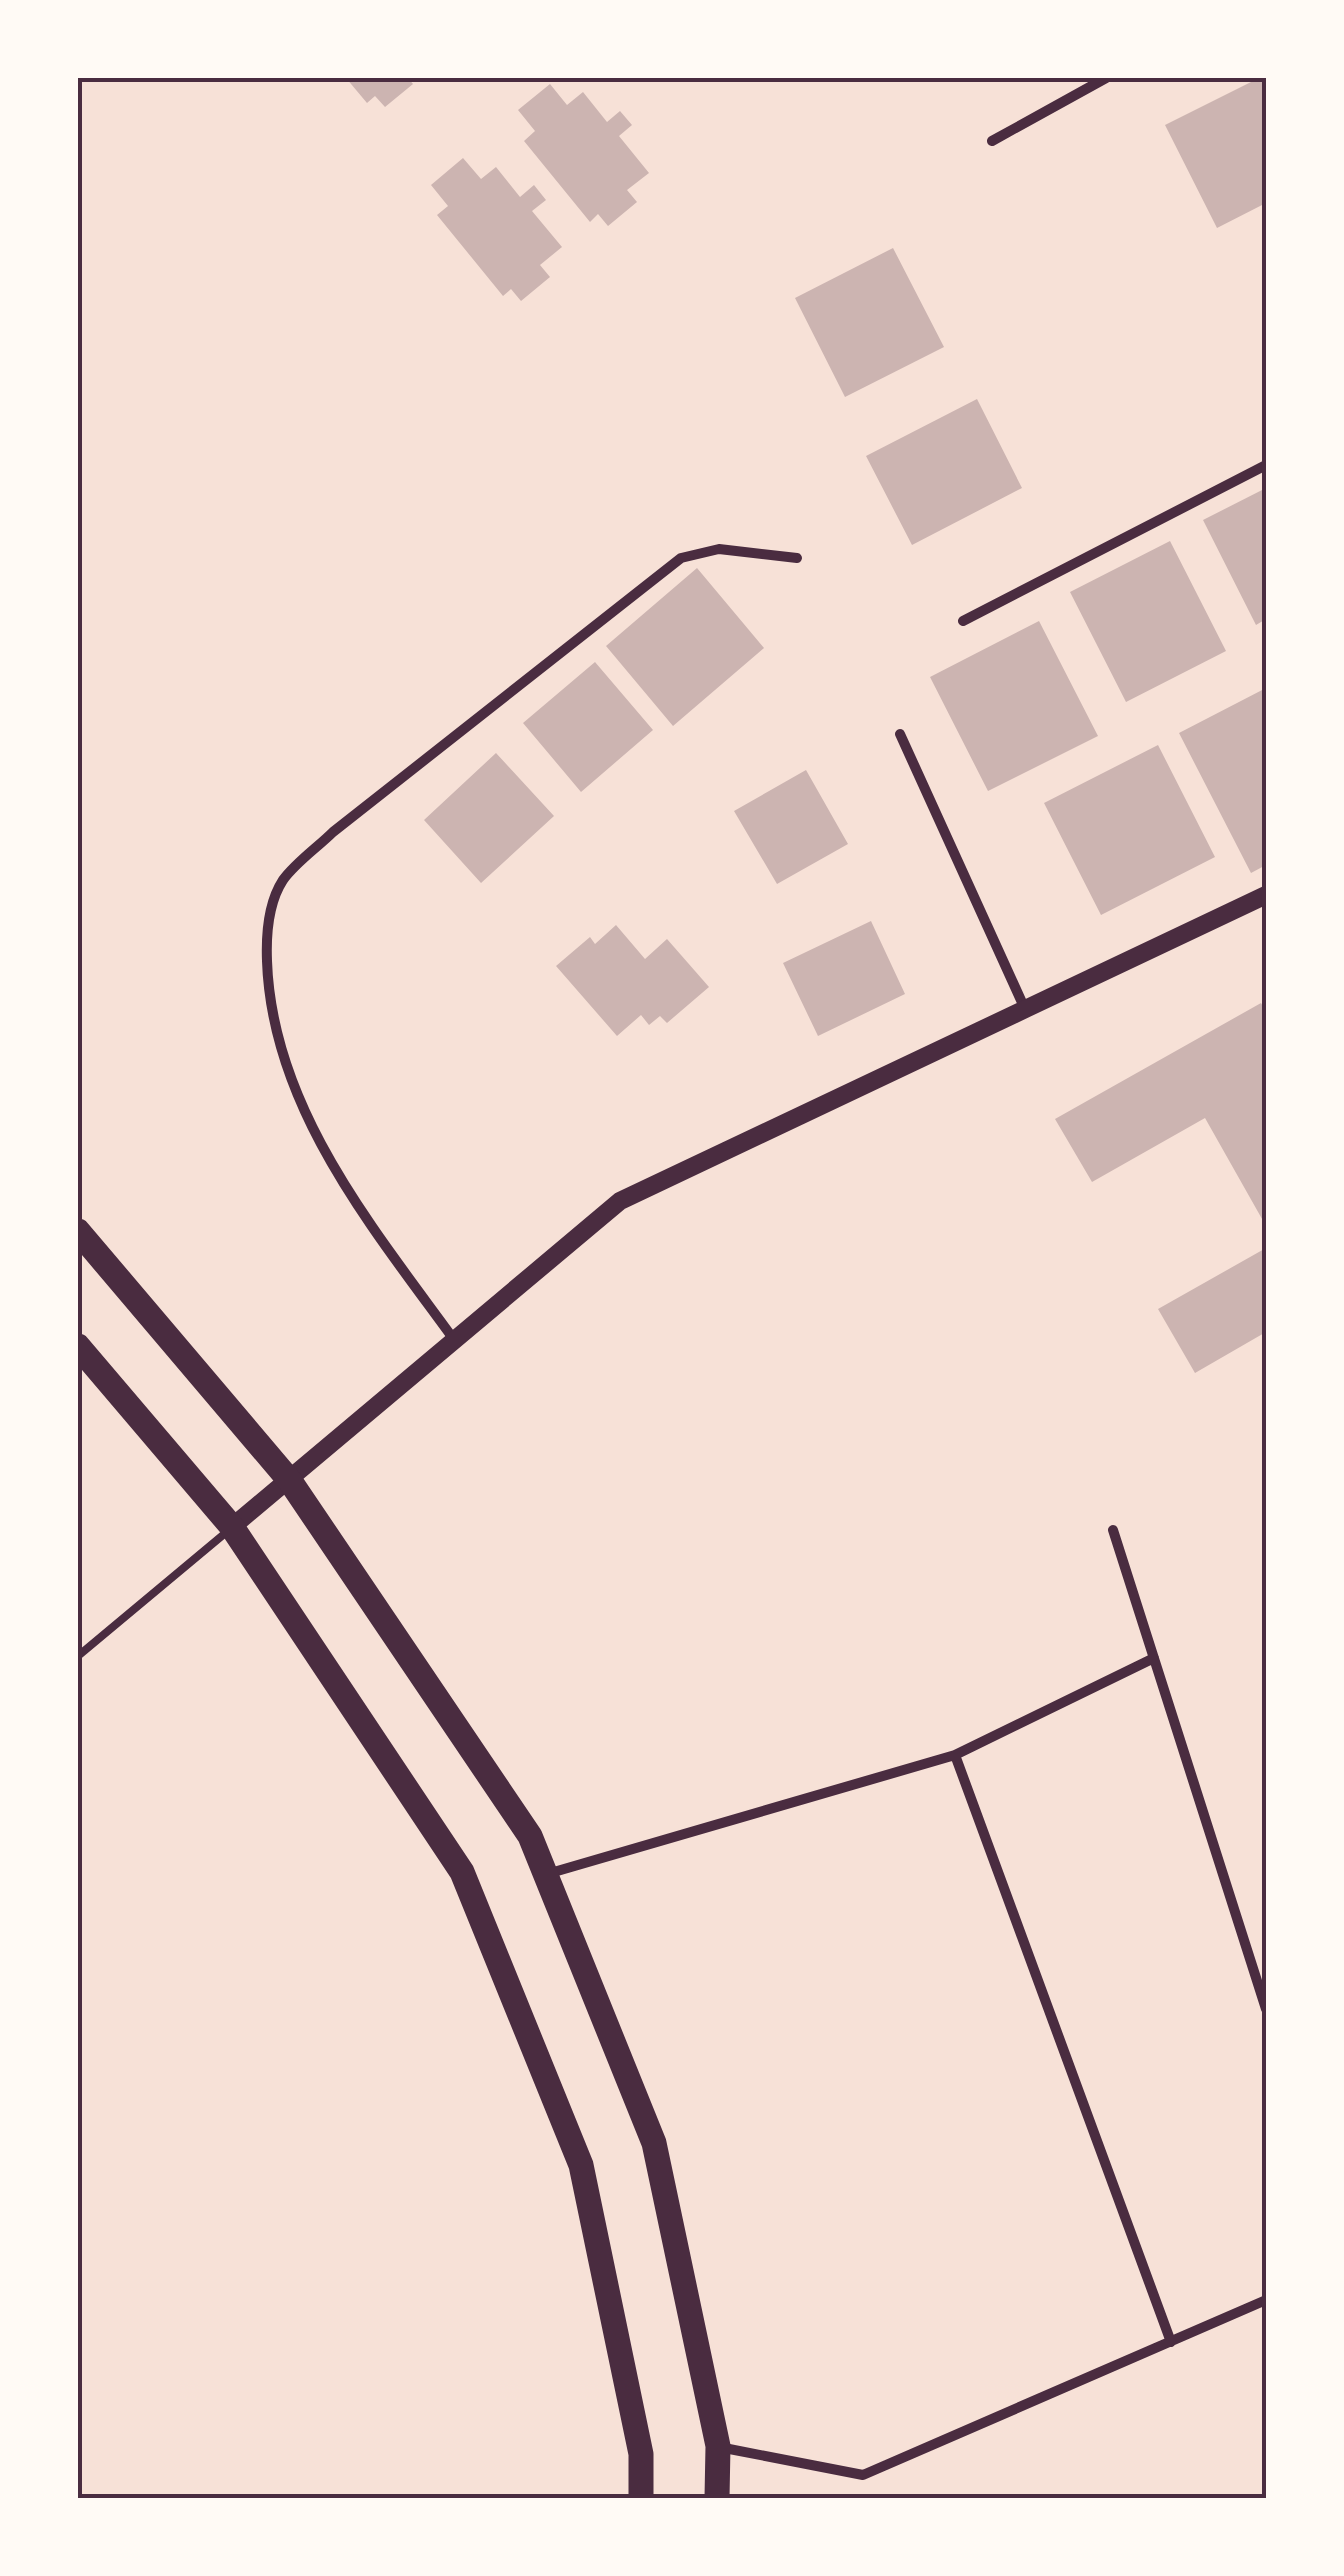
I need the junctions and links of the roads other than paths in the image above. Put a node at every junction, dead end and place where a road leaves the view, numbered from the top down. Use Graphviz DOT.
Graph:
graph roads {
  1 [pos="1106,78"];
  2 [pos="992,141"];
  3 [pos="1266,465"];
  4 [pos="796,558"];
  5 [pos="962,621"];
  6 [pos="900,734"];
  7 [pos="1266,895"];
  8 [pos="1025,1009"];
  9 [pos="78,1231"];
  10 [pos="455,1340"];
  11 [pos="78,1346"];
  12 [pos="290,1480"];
  13 [pos="232,1527"];
  14 [pos="1113,1530"];
  15 [pos="78,1656"];
  16 [pos="1154,1658"];
  17 [pos="955,1755"];
  18 [pos="546,1875"];
  19 [pos="1266,2009"];
  20 [pos="1266,2300"];
  21 [pos="1170,2342"];
  22 [pos="718,2446"];
  23 [pos="641,2498"];
  24 [pos="717,2498"];
  1 -- 2 [label="street"];
  3 -- 5 [label="street"];
  4 -- 10 [label="street"];
  6 -- 8 [label="street"];
  7 -- 8 [label="street"];
  8 -- 10 [label="street"];
  9 -- 12 [label="main road"];
  10 -- 12 [label="street"];
  11 -- 13 [label="main road"];
  12 -- 13 [label="street"];
  12 -- 18 [label="main road"];
  13 -- 15 [label="lane"];
  13 -- 23 [label="main road"];
  14 -- 16 [label="street"];
  16 -- 17 [label="street"];
  16 -- 19 [label="street"];
  17 -- 18 [label="street"];
  17 -- 21 [label="street"];
  18 -- 22 [label="main road"];
  20 -- 21 [label="street"];
  21 -- 22 [label="street"];
  22 -- 24 [label="main road"];
}
